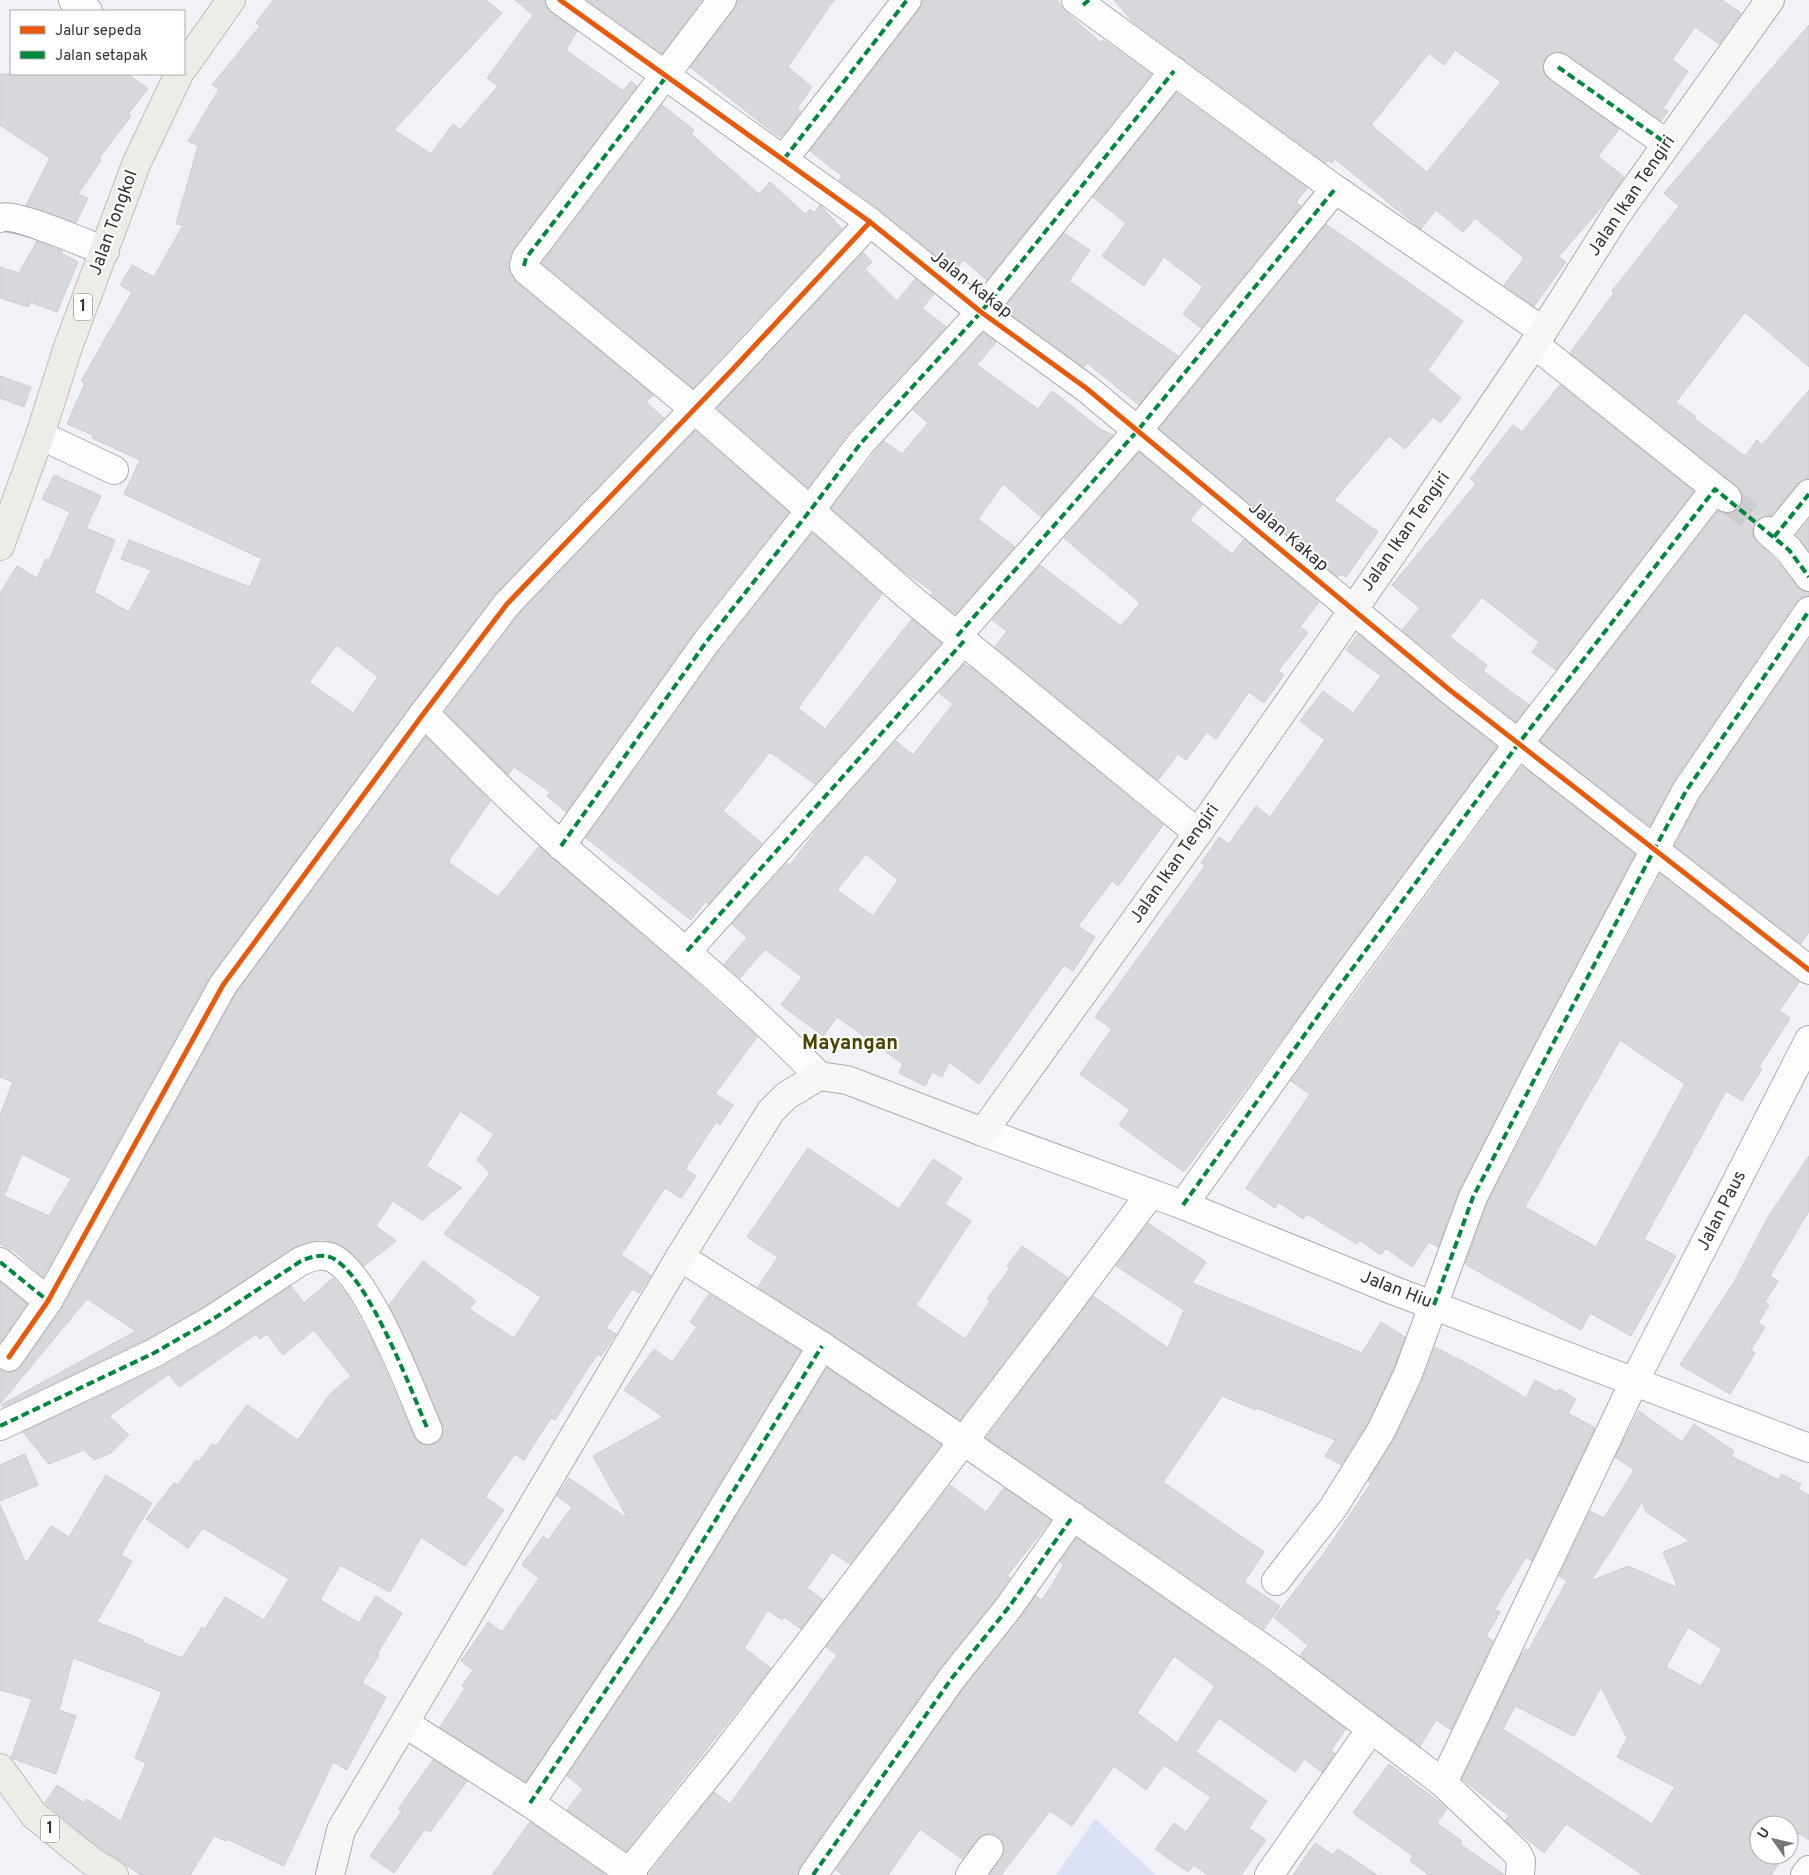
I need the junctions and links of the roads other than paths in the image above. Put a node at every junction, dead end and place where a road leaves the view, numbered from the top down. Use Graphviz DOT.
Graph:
graph roads {
  1 [pos="73,0"];
  2 [pos="231,0"];
  3 [pos="560,0"];
  4 [pos="722,0"];
  5 [pos="907,0"];
  6 [pos="1770,0"];
  7 [pos="1083,2"];
  8 [pos="87,10"];
  9 [pos="185,62"];
  10 [pos="1558,67"];
  11 [pos="1174,71"];
  12 [pos="176,75"];
  13 [pos="666,77"];
  14 [pos="1667,144"];
  15 [pos="784,159"];
  16 [pos="1335,190"];
  17 [pos="0,218"];
  18 [pos="870,222"];
  19 [pos="104,251"];
  20 [pos="981,312"];
  21 [pos="1538,337"];
  22 [pos="693,408"];
  23 [pos="1138,430"];
  24 [pos="40,435"];
  25 [pos="114,470"];
  26 [pos="1809,494"];
  27 [pos="809,512"];
  28 [pos="0,546"];
  29 [pos="1809,578"];
  30 [pos="1352,608"];
  31 [pos="1809,611"];
  32 [pos="960,638"];
  33 [pos="424,713"];
  34 [pos="1519,743"];
  35 [pos="1198,833"];
  36 [pos="561,846"];
  37 [pos="1654,850"];
  38 [pos="687,951"];
  39 [pos="1809,970"];
  40 [pos="1809,1040"];
  41 [pos="819,1076"];
  42 [pos="983,1132"];
  43 [pos="1150,1193"];
  44 [pos="1183,1205"];
  45 [pos="680,1257"];
  46 [pos="0,1262"];
  47 [pos="48,1301"];
  48 [pos="1434,1305"];
  49 [pos="822,1346"];
  50 [pos="9,1356"];
  51 [pos="1634,1382"];
  52 [pos="0,1426"];
  53 [pos="428,1430"];
  54 [pos="962,1440"];
  55 [pos="1809,1448"];
  56 [pos="1073,1516"];
  57 [pos="1276,1581"];
  58 [pos="406,1724"];
  59 [pos="1371,1729"];
  60 [pos="0,1768"];
  61 [pos="1442,1783"];
  62 [pos="530,1803"];
  63 [pos="989,1849"];
  64 [pos="1809,1870"];
  65 [pos="630,1874"];
  66 [pos="114,1875"];
  67 [pos="330,1875"];
  68 [pos="813,1875"];
  69 [pos="970,1875"];
  70 [pos="1270,1875"];
  71 [pos="1520,1875"];
  72 [pos="1805,1875"];
  1 -- 8 [label="street"];
  2 -- 9 [label="highway, Jalan Tongkol / 1"];
  3 -- 13 [label="street, Jalan Kakap"];
  4 -- 13 [label="street"];
  5 -- 15 [label="street"];
  6 -- 14 [label="main road, Jalan Ikan Tengiri"];
  7 -- 11 [label="street"];
  10 -- 14 [label="street"];
  11 -- 16 [label="street"];
  11 -- 20 [label="street"];
  12 -- 19 [label="highway, Jalan Tongkol / 1"];
  13 -- 15 [label="street, Jalan Kakap"];
  13 -- 22 [label="street"];
  14 -- 21 [label="main road, Jalan Ikan Tengiri"];
  15 -- 18 [label="street, Jalan Kakap"];
  16 -- 21 [label="street"];
  16 -- 23 [label="street"];
  17 -- 19 [label="street"];
  18 -- 20 [label="street, Jalan Kakap"];
  18 -- 22 [label="street"];
  19 -- 24 [label="highway, Jalan Tongkol / 1"];
  20 -- 23 [label="street, Jalan Kakap"];
  20 -- 27 [label="street"];
  21 -- 30 [label="main road, Jalan Ikan Tengiri"];
  21 -- 34 [label="street"];
  22 -- 27 [label="street"];
  22 -- 33 [label="street"];
  23 -- 30 [label="street, Jalan Kakap"];
  23 -- 32 [label="street"];
  24 -- 25 [label="street"];
  24 -- 28 [label="highway, Jalan Tongkol / 1"];
  26 -- 29 [label="street"];
  27 -- 32 [label="street"];
  27 -- 36 [label="street"];
  30 -- 34 [label="street, Jalan Kakap"];
  30 -- 35 [label="main road, Jalan Ikan Tengiri"];
  31 -- 37 [label="street"];
  32 -- 35 [label="street"];
  32 -- 38 [label="street"];
  33 -- 36 [label="street"];
  33 -- 47 [label="street"];
  34 -- 37 [label="street, Jalan Kakap"];
  34 -- 44 [label="street"];
  35 -- 42 [label="main road, Jalan Ikan Tengiri"];
  36 -- 38 [label="street"];
  37 -- 39 [label="street, Jalan Kakap"];
  37 -- 48 [label="street"];
  38 -- 41 [label="street"];
  40 -- 51 [label="street, Jalan Paus"];
  41 -- 42 [label="main road"];
  41 -- 45 [label="main road"];
  42 -- 43 [label="street, Jalan Hiu"];
  43 -- 44 [label="street, Jalan Hiu"];
  43 -- 54 [label="street"];
  44 -- 48 [label="street, Jalan Hiu"];
  45 -- 49 [label="street"];
  45 -- 58 [label="main road"];
  46 -- 47 [label="street"];
  47 -- 50 [label="street"];
  48 -- 51 [label="street, Jalan Hiu"];
  48 -- 57 [label="street"];
  49 -- 54 [label="street"];
  49 -- 62 [label="street"];
  51 -- 55 [label="street, Jalan Hiu"];
  51 -- 61 [label="street, Jalan Paus"];
  52 -- 53 [label="street"];
  54 -- 56 [label="street"];
  54 -- 65 [label="street"];
  56 -- 59 [label="street"];
  56 -- 68 [label="street"];
  58 -- 62 [label="street"];
  58 -- 67 [label="main road"];
  59 -- 61 [label="street"];
  59 -- 70 [label="street"];
  60 -- 66 [label="highway, 1"];
  61 -- 71 [label="street"];
  62 -- 65 [label="street"];
  63 -- 69 [label="street"];
  64 -- 72 [label="street"];
}
